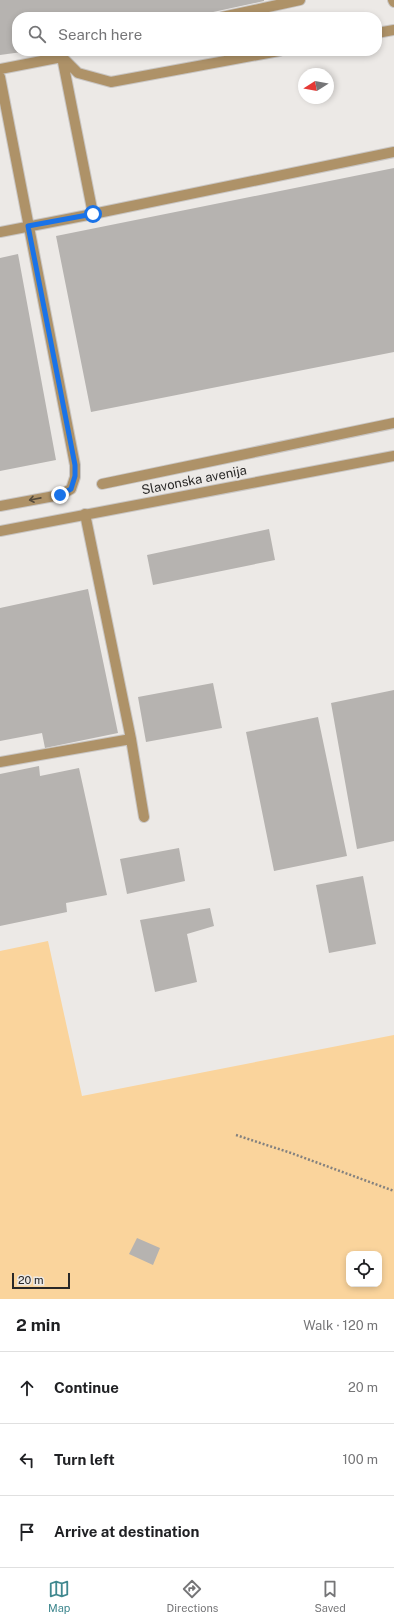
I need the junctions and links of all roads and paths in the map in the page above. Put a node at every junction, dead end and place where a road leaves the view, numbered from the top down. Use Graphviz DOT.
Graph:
graph roads {
  1 [pos="300,0"];
  2 [pos="245,12"];
  3 [pos="394,30"];
  4 [pos="382,32"];
  5 [pos="252,56"];
  6 [pos="62,57"];
  7 [pos="0,69"];
  8 [pos="0,77"];
  9 [pos="394,152"];
  10 [pos="93,214"];
  11 [pos="28,226"];
  12 [pos="0,231"];
  13 [pos="394,423"];
  14 [pos="394,456"];
  15 [pos="102,484"];
  16 [pos="0,506"];
  17 [pos="85,514"];
  18 [pos="0,531"];
  19 [pos="131,739"];
  20 [pos="0,762"];
  21 [pos="144,817"];
  22 [pos="236,1135"];
  23 [pos="394,1192"];
  1 -- 2 [label="street"];
  3 -- 4 [label="street"];
  5 -- 6 [label="street"];
  6 -- 7 [label="street"];
  6 -- 10 [label="street"];
  8 -- 11 [label="street"];
  9 -- 10 [label="street"];
  10 -- 11 [label="street"];
  11 -- 12 [label="street"];
  11 -- 16 [label="street, one-way"];
  13 -- 15 [label="street"];
  14 -- 17 [label="street, Slavonska avenija"];
  17 -- 18 [label="street, Slavonska avenija"];
  17 -- 19 [label="street"];
  19 -- 20 [label="street"];
  19 -- 21 [label="street"];
  22 -- 23 [label="path"];
}
